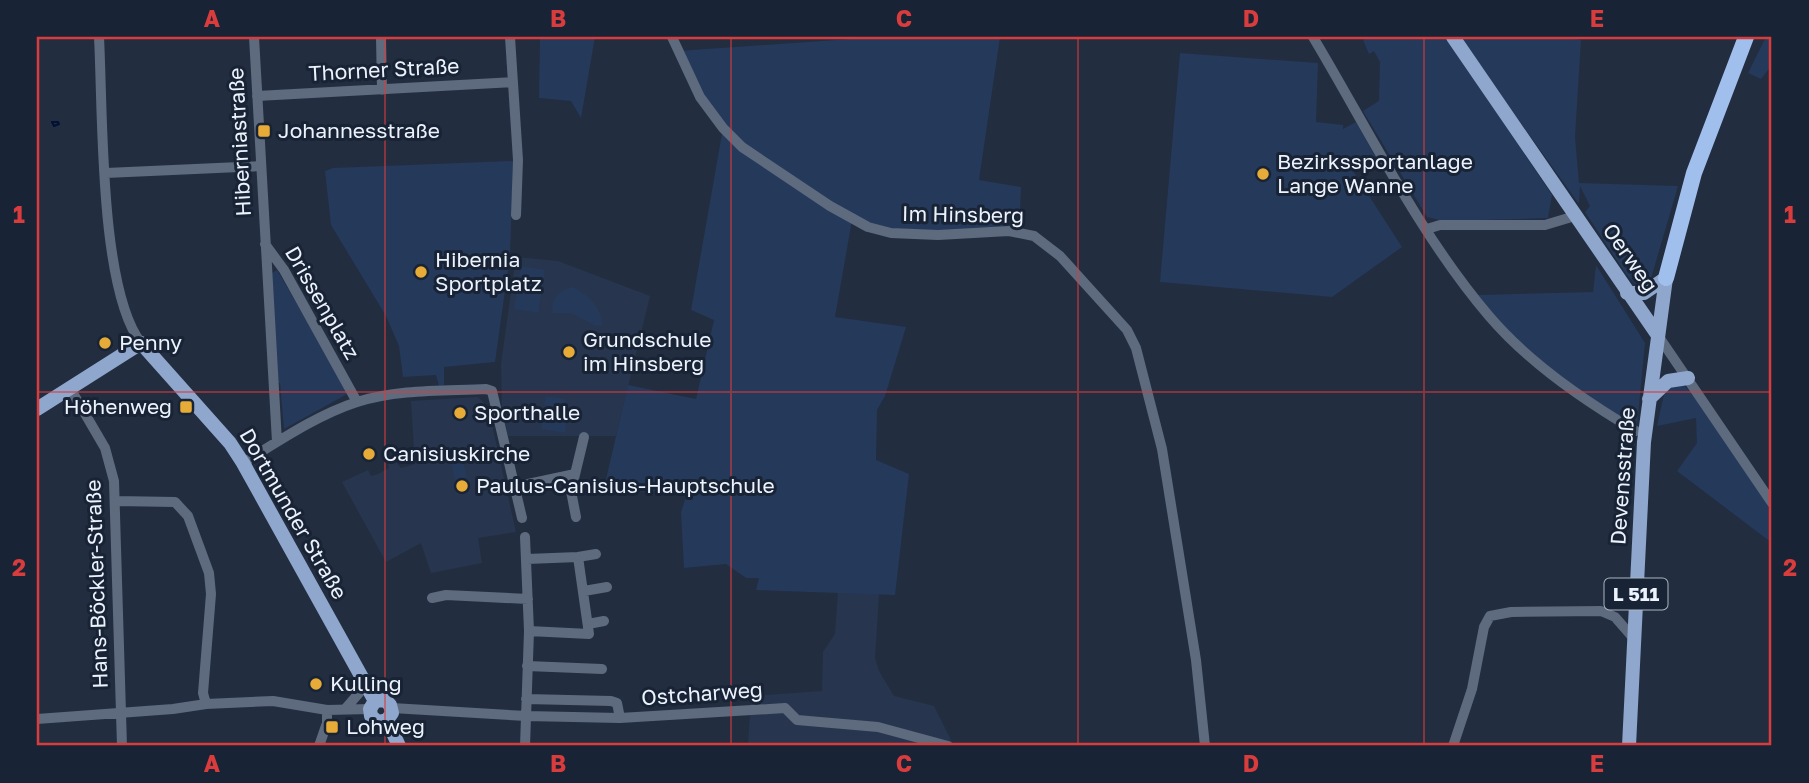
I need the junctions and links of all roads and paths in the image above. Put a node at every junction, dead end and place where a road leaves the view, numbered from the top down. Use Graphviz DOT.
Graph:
graph roads {
  1 [pos="99,37"];
  2 [pos="254,37"];
  3 [pos="381,37"];
  4 [pos="510,37"];
  5 [pos="672,37"];
  6 [pos="1313,37"];
  7 [pos="1453,37"];
  8 [pos="1746,37"];
  9 [pos="513,82"];
  10 [pos="382,90"];
  11 [pos="257,96"];
  12 [pos="261,166"];
  13 [pos="106,173"];
  14 [pos="516,215"];
  15 [pos="1575,216"];
  16 [pos="1427,229"];
  17 [pos="265,244"];
  18 [pos="1666,278"];
  19 [pos="1627,293"];
  20 [pos="1657,334"];
  21 [pos="141,343"];
  22 [pos="1688,378"];
  23 [pos="70,388"];
  24 [pos="1649,399"];
  25 [pos="357,402"];
  26 [pos="37,409"];
  27 [pos="1636,431"];
  28 [pos="584,437"];
  29 [pos="277,442"];
  30 [pos="243,463"];
  31 [pos="575,474"];
  32 [pos="514,487"];
  33 [pos="116,501"];
  34 [pos="1772,503"];
  35 [pos="576,517"];
  36 [pos="522,518"];
  37 [pos="525,537"];
  38 [pos="596,554"];
  39 [pos="578,557"];
  40 [pos="527,559"];
  41 [pos="607,587"];
  42 [pos="584,591"];
  43 [pos="432,598"];
  44 [pos="528,599"];
  45 [pos="604,621"];
  46 [pos="589,624"];
  47 [pos="529,631"];
  48 [pos="1635,640"];
  49 [pos="527,666"];
  50 [pos="602,669"];
  51 [pos="361,676"];
  52 [pos="526,699"];
  53 [pos="206,704"];
  54 [pos="372,705"];
  55 [pos="346,708"];
  56 [pos="327,710"];
  57 [pos="122,714"];
  58 [pos="389,714"];
  59 [pos="526,716"];
  60 [pos="620,718"];
  61 [pos="37,719"];
  62 [pos="122,746"];
  63 [pos="319,746"];
  64 [pos="400,746"];
  65 [pos="525,746"];
  66 [pos="948,746"];
  67 [pos="1205,746"];
  68 [pos="1452,746"];
  69 [pos="1629,746"];
  1 -- 13 [label="street, Dortmunder Straße"];
  2 -- 11 [label="street, Hiberniastraße"];
  3 -- 10 [label="street"];
  4 -- 9 [label="street"];
  5 -- 67 [label="street, Im Hinsberg"];
  6 -- 16 [label="street"];
  7 -- 15 [label="main road, Oerweg"];
  8 -- 18 [label="highway, L 511"];
  9 -- 10 [label="street, Thorner Straße"];
  9 -- 14 [label="street"];
  10 -- 11 [label="street, Thorner Straße"];
  11 -- 12 [label="street, Hiberniastraße"];
  12 -- 13 [label="street"];
  12 -- 17 [label="street, Hiberniastraße"];
  13 -- 21 [label="street, Dortmunder Straße"];
  15 -- 16 [label="street"];
  15 -- 19 [label="main road, Oerweg"];
  16 -- 27 [label="street"];
  17 -- 25 [label="street, Drissenplatz"];
  17 -- 29 [label="street, Drissenplatz"];
  18 -- 19 [label="main road"];
  18 -- 20 [label="main road, L 511"];
  19 -- 20 [label="main road, Oerweg"];
  20 -- 22 [label="street, Oerweg"];
  20 -- 24 [label="main road, Devensstraße / L 511"];
  21 -- 23 [label="main road"];
  21 -- 30 [label="main road, Dortmunder Straße"];
  22 -- 24 [label="main road"];
  22 -- 34 [label="street, Oerweg"];
  23 -- 26 [label="main road"];
  23 -- 33 [label="street, Hans-Böckler-Straße"];
  24 -- 48 [label="main road, Devensstraße / L 511"];
  25 -- 29 [label="street"];
  25 -- 32 [label="street"];
  28 -- 31 [label="street"];
  29 -- 30 [label="street"];
  30 -- 51 [label="main road, Dortmunder Straße"];
  31 -- 32 [label="street"];
  31 -- 35 [label="street"];
  32 -- 36 [label="street"];
  33 -- 53 [label="street"];
  33 -- 57 [label="street, Hans-Böckler-Straße"];
  37 -- 40 [label="street"];
  38 -- 39 [label="street"];
  39 -- 40 [label="street"];
  39 -- 42 [label="street"];
  40 -- 44 [label="street"];
  41 -- 42 [label="street"];
  42 -- 46 [label="street"];
  43 -- 44 [label="street"];
  44 -- 47 [label="street"];
  45 -- 46 [label="street"];
  46 -- 47 [label="street"];
  47 -- 49 [label="street"];
  48 -- 68 [label="street"];
  48 -- 69 [label="main road, Devensstraße / L 511"];
  49 -- 50 [label="street"];
  49 -- 52 [label="street"];
  51 -- 54 [label="main road, Dortmunder Straße"];
  51 -- 55 [label="street"];
  52 -- 59 [label="street"];
  52 -- 60 [label="street, Ostcharweg"];
  53 -- 56 [label="street"];
  53 -- 57 [label="street"];
  54 -- 55 [label="street"];
  54 -- 58 [label="main road, Dortmunder Straße"];
  55 -- 56 [label="street"];
  56 -- 63 [label="street"];
  57 -- 61 [label="street"];
  57 -- 62 [label="street, Hans-Böckler-Straße"];
  58 -- 59 [label="street, Ostcharweg"];
  58 -- 64 [label="main road"];
  59 -- 60 [label="street, Ostcharweg"];
  59 -- 65 [label="street"];
  60 -- 66 [label="street, Ostcharweg"];
}
